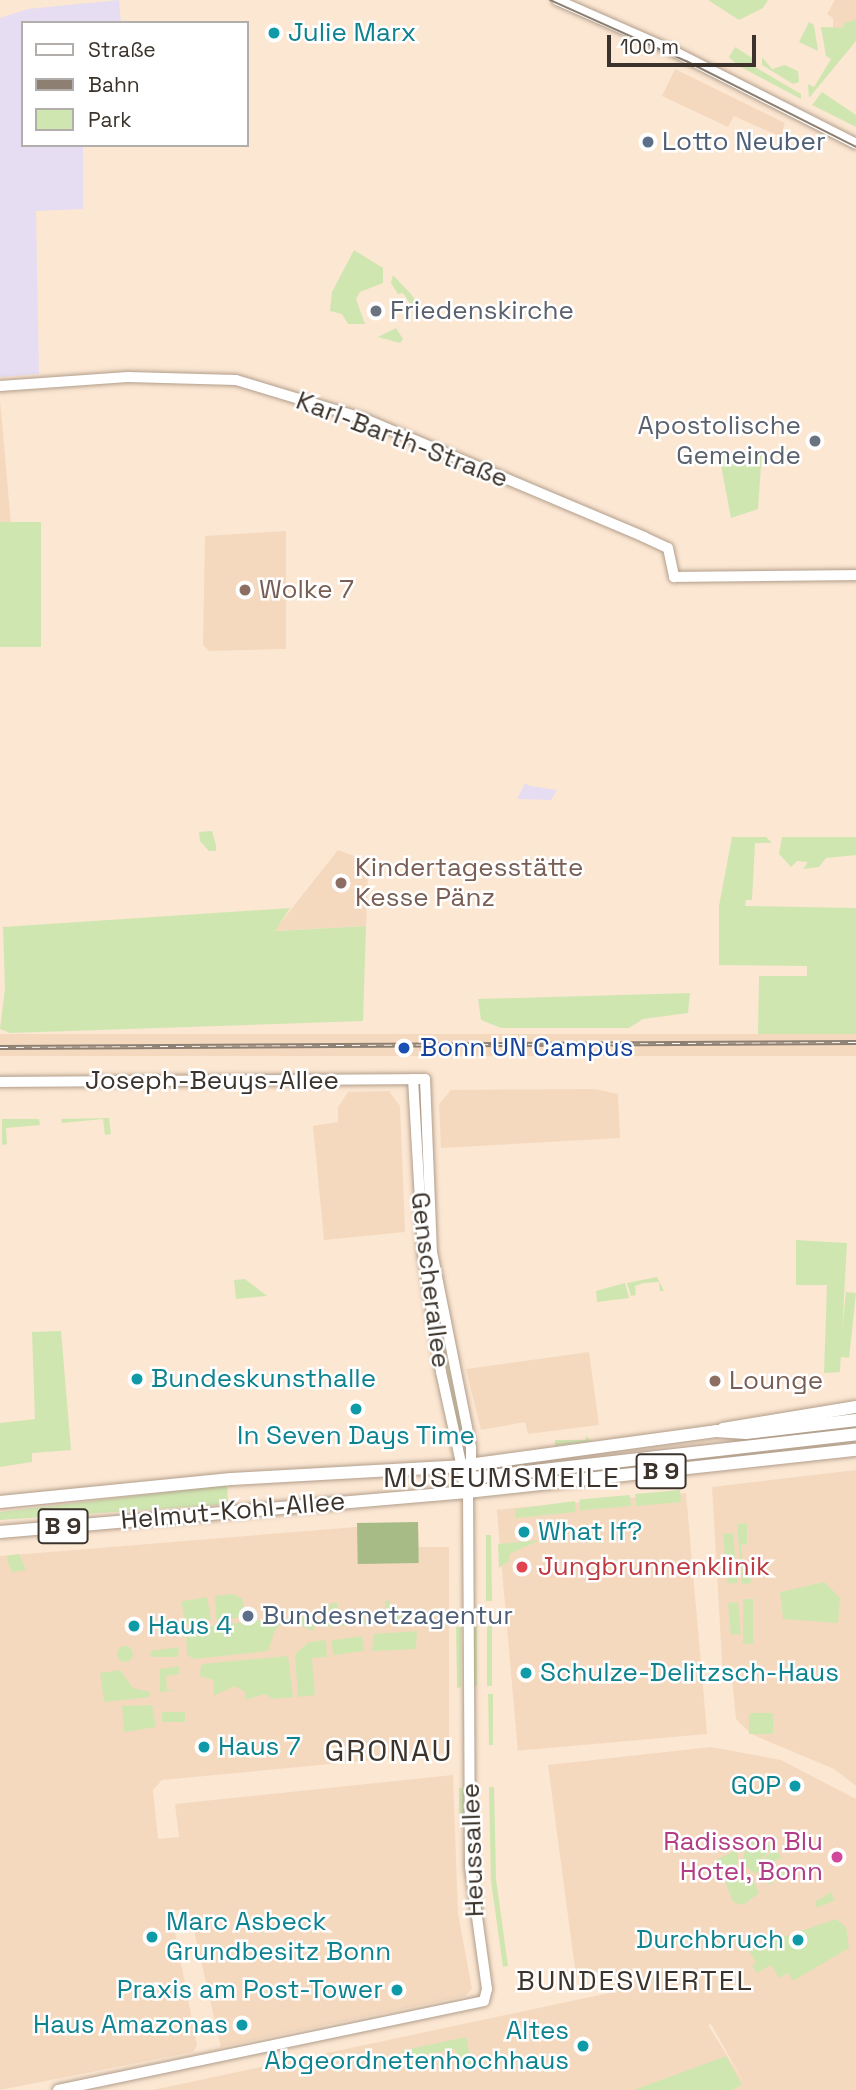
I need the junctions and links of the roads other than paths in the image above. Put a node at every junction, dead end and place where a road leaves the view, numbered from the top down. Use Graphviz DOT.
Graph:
graph roads {
  1 [pos="557,0"];
  2 [pos="856,144"];
  3 [pos="0,386"];
  4 [pos="856,575"];
  5 [pos="419,1079"];
  6 [pos="0,1082"];
  7 [pos="856,1407"];
  8 [pos="856,1420"];
  9 [pos="817,1425"];
  10 [pos="716,1432"];
  11 [pos="856,1434"];
  12 [pos="856,1450"];
  13 [pos="682,1452"];
  14 [pos="699,1452"];
  15 [pos="699,1467"];
  16 [pos="467,1476"];
  17 [pos="0,1502"];
  18 [pos="3,1532"];
  19 [pos="58,2090"];
  1 -- 2 [label="street"];
  3 -- 4 [label="street, Karl-Barth-Straße"];
  5 -- 6 [label="street, Joseph-Beuys-Allee"];
  5 -- 16 [label="street, Genscherallee"];
  7 -- 10 [label="main road"];
  8 -- 9 [label="main road, B 9"];
  9 -- 10 [label="main road, B 9"];
  9 -- 13 [label="main road"];
  10 -- 16 [label="main road, B 9"];
  11 -- 14 [label="main road"];
  12 -- 15 [label="main road, B 9"];
  13 -- 14 [label="main road"];
  13 -- 16 [label="main road"];
  14 -- 15 [label="main road"];
  15 -- 16 [label="main road, B 9"];
  16 -- 17 [label="main road, Helmut-Kohl-Allee / B 9"];
  16 -- 18 [label="main road, Helmut-Kohl-Allee / B 9"];
  16 -- 19 [label="street, Heussallee"];
}
